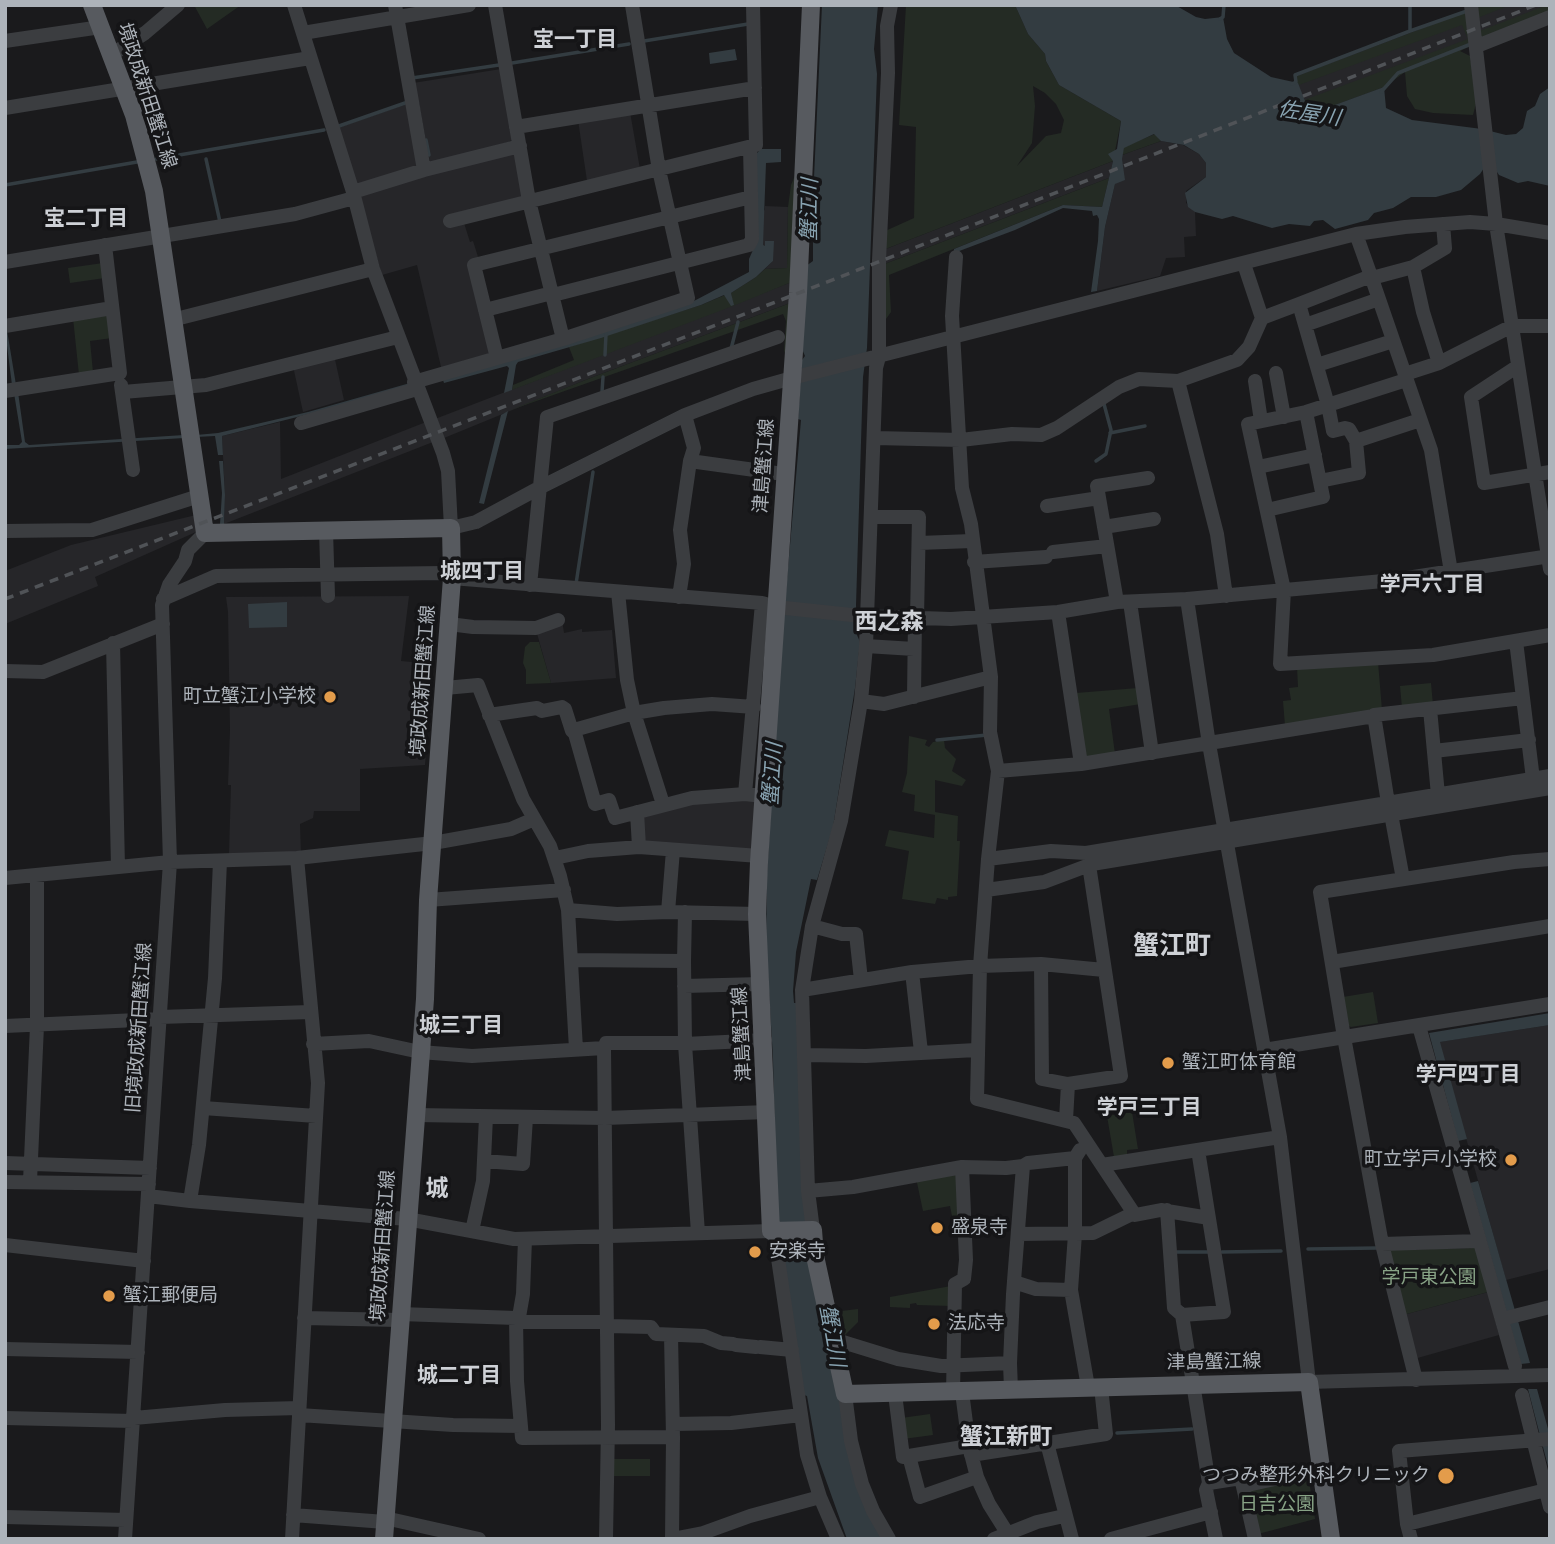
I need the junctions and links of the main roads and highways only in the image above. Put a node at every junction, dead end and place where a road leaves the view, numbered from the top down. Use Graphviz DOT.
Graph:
graph roads {
  1 [pos="92,5"];
  2 [pos="811,5"];
  3 [pos="385,1526"];
  4 [pos="1331,1539"];
  1 -- 3 [label="main road, 境政成新田蟹江線"];
  2 -- 4 [label="main road, 津島蟹江線"];
}
